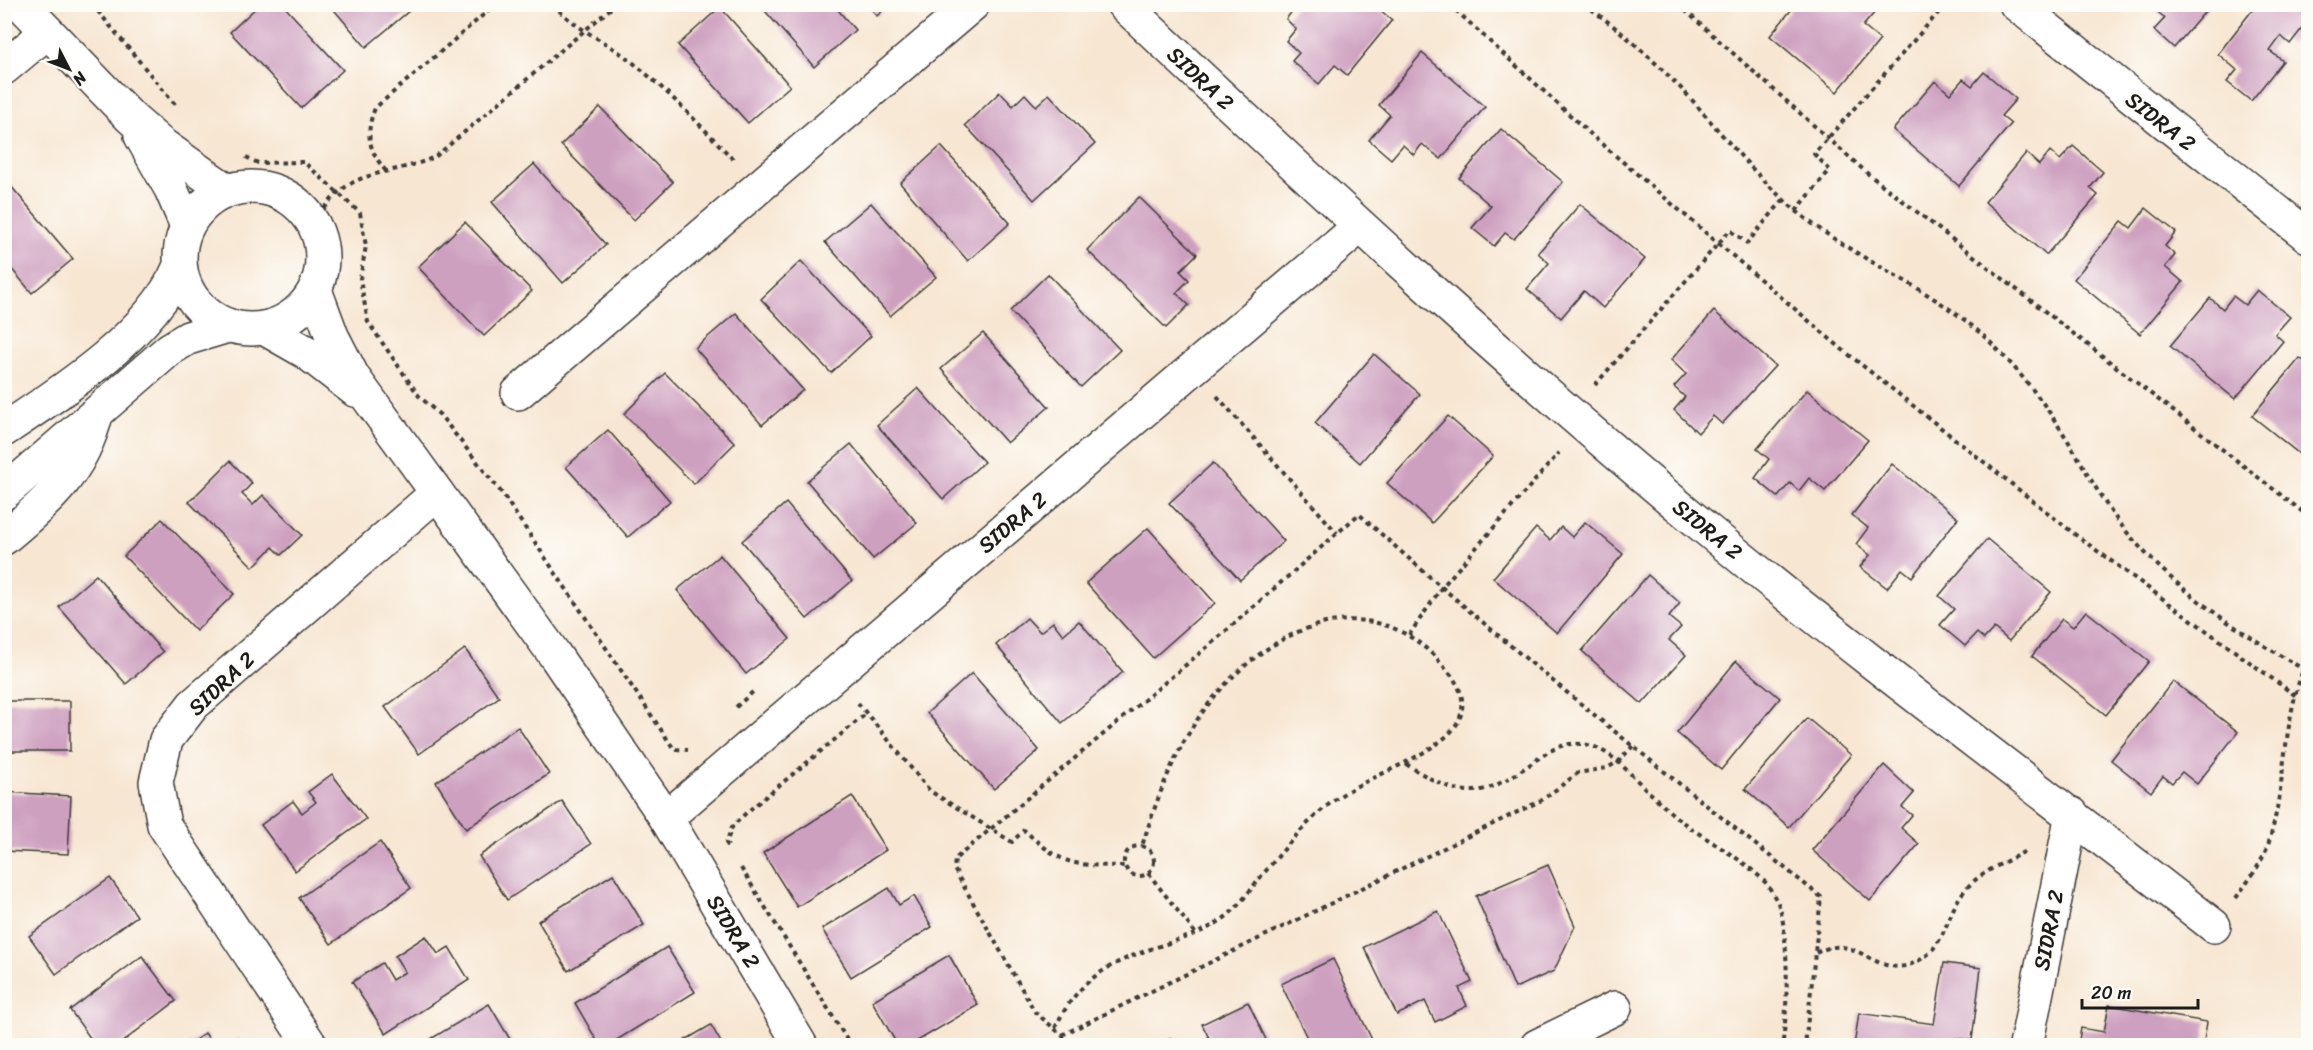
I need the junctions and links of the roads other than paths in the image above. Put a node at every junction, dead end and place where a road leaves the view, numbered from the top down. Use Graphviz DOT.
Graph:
graph roads {
  1 [pos="21,4"];
  2 [pos="973,4"];
  3 [pos="1123,4"];
  4 [pos="2016,4"];
  5 [pos="47,32"];
  6 [pos="4,68"];
  7 [pos="131,118"];
  8 [pos="226,190"];
  9 [pos="2304,222"];
  10 [pos="187,226"];
  11 [pos="1359,226"];
  12 [pos="179,268"];
  13 [pos="315,290"];
  14 [pos="228,326"];
  15 [pos="264,328"];
  16 [pos="518,393"];
  17 [pos="96,413"];
  18 [pos="380,414"];
  19 [pos="4,430"];
  20 [pos="4,493"];
  21 [pos="437,493"];
  22 [pos="4,538"];
  23 [pos="666,818"];
  24 [pos="2070,820"];
  25 [pos="2214,926"];
  26 [pos="1615,1008"];
  27 [pos="311,1046"];
  28 [pos="801,1046"];
  29 [pos="1537,1046"];
  30 [pos="2026,1046"];
  1 -- 5 [label="street"];
  2 -- 16 [label="street"];
  3 -- 11 [label="street, SIDRA 2"];
  4 -- 9 [label="street, SIDRA 2"];
  5 -- 6 [label="street"];
  5 -- 7 [label="street"];
  7 -- 8 [label="street"];
  7 -- 10 [label="street"];
  8 -- 10 [label="street"];
  8 -- 13 [label="street"];
  10 -- 12 [label="street"];
  11 -- 23 [label="street, SIDRA 2"];
  11 -- 24 [label="street, SIDRA 2"];
  12 -- 14 [label="street"];
  12 -- 19 [label="street"];
  13 -- 15 [label="street"];
  13 -- 18 [label="street"];
  14 -- 15 [label="street"];
  14 -- 17 [label="street"];
  15 -- 18 [label="street"];
  17 -- 20 [label="street"];
  17 -- 22 [label="street"];
  18 -- 21 [label="street, SIDRA 2"];
  21 -- 23 [label="street, SIDRA 2"];
  21 -- 27 [label="street, SIDRA 2"];
  23 -- 28 [label="street, SIDRA 2"];
  24 -- 25 [label="street, SIDRA 2"];
  24 -- 30 [label="street, SIDRA 2"];
  26 -- 29 [label="street"];
}
